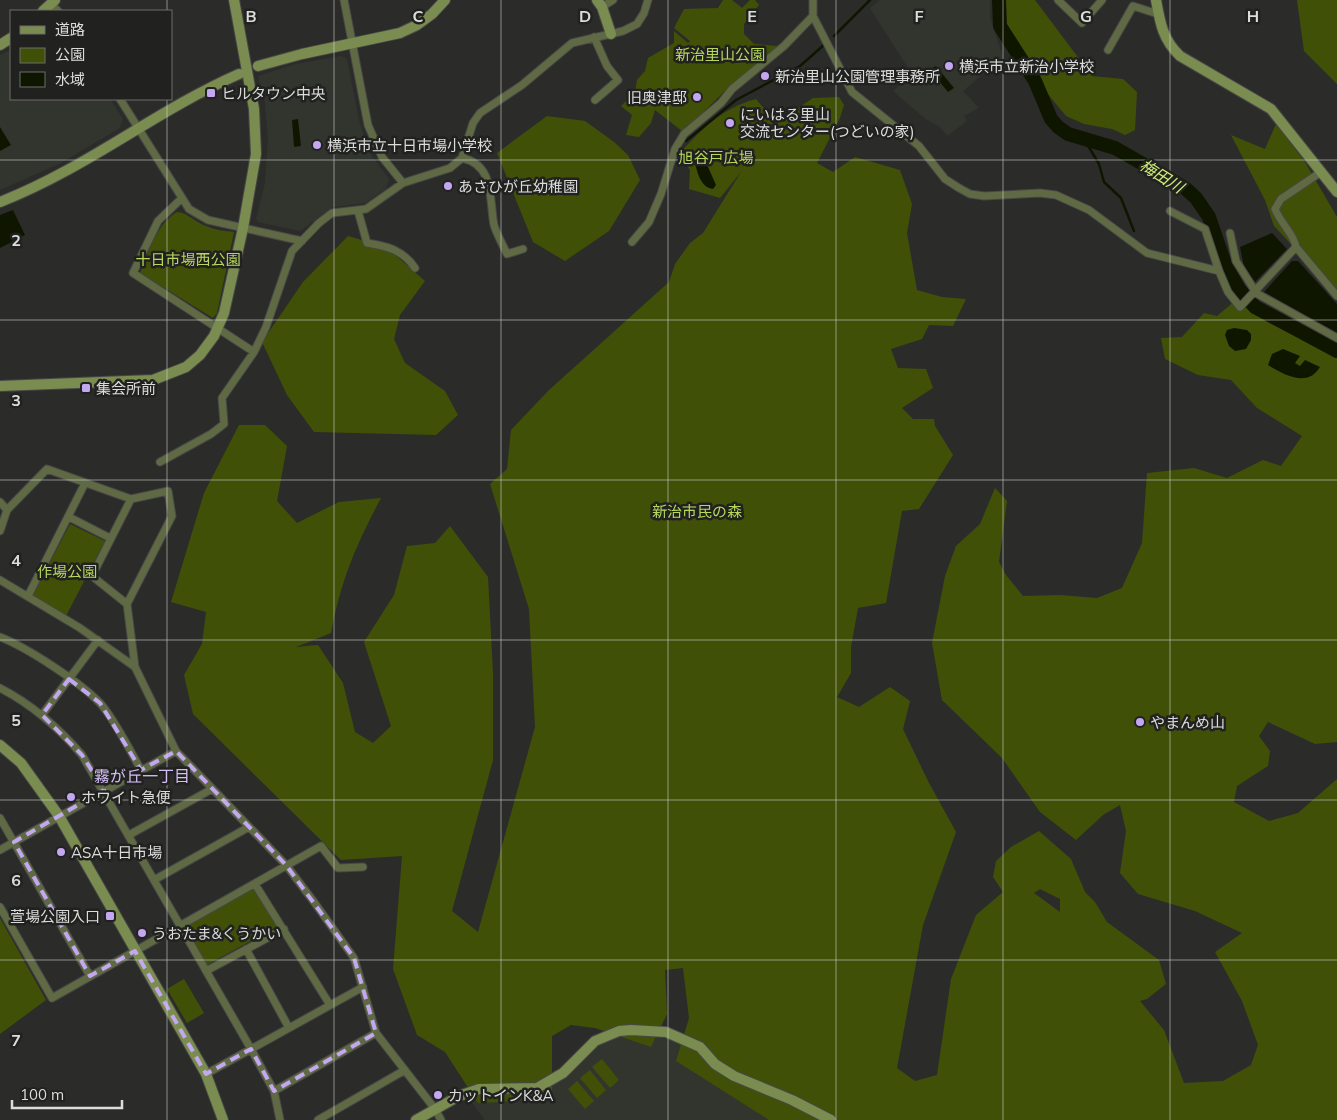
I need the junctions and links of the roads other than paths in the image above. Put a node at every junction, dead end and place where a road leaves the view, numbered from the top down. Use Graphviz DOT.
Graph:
graph roads {
  1 [pos="234,0"];
  2 [pos="344,0"];
  3 [pos="445,0"];
  4 [pos="613,0"];
  5 [pos="648,0"];
  6 [pos="813,0"];
  7 [pos="1058,0"];
  8 [pos="1102,0"];
  9 [pos="1156,0"];
  10 [pos="600,3"];
  11 [pos="1158,14"];
  12 [pos="813,16"];
  13 [pos="611,34"];
  14 [pos="594,37"];
  15 [pos="352,42"];
  16 [pos="1108,50"];
  17 [pos="258,66"];
  18 [pos="239,74"];
  19 [pos="121,100"];
  20 [pos="595,100"];
  21 [pos="139,130"];
  22 [pos="462,158"];
  23 [pos="1322,172"];
  24 [pos="403,183"];
  25 [pos="1337,192"];
  26 [pos="182,198"];
  27 [pos="0,202"];
  28 [pos="358,210"];
  29 [pos="1170,211"];
  30 [pos="243,228"];
  31 [pos="1230,232"];
  32 [pos="302,241"];
  33 [pos="632,242"];
  34 [pos="1296,247"];
  35 [pos="522,249"];
  36 [pos="415,268"];
  37 [pos="1219,271"];
  38 [pos="1254,293"];
  39 [pos="1337,296"];
  40 [pos="219,327"];
  41 [pos="1337,338"];
  42 [pos="254,352"];
  43 [pos="0,386"];
  44 [pos="160,462"];
  45 [pos="85,483"];
  46 [pos="131,500"];
  47 [pos="0,502"];
  48 [pos="7,510"];
  49 [pos="69,517"];
  50 [pos="0,531"];
  51 [pos="110,538"];
  52 [pos="0,580"];
  53 [pos="28,596"];
  54 [pos="126,604"];
  55 [pos="0,637"];
  56 [pos="98,640"];
  57 [pos="135,668"];
  58 [pos="69,679"];
  59 [pos="0,688"];
  60 [pos="42,715"];
  61 [pos="0,745"];
  62 [pos="176,751"];
  63 [pos="141,770"];
  64 [pos="212,789"];
  65 [pos="104,790"];
  66 [pos="59,816"];
  67 [pos="0,818"];
  68 [pos="249,828"];
  69 [pos="129,835"];
  70 [pos="14,842"];
  71 [pos="0,850"];
  72 [pos="286,866"];
  73 [pos="363,867"];
  74 [pos="154,880"];
  75 [pos="255,884"];
  76 [pos="0,907"];
  77 [pos="180,925"];
  78 [pos="284,928"];
  79 [pos="246,949"];
  80 [pos="135,951"];
  81 [pos="206,971"];
  82 [pos="90,976"];
  83 [pos="363,987"];
  84 [pos="330,1004"];
  85 [pos="289,1028"];
  86 [pos="376,1034"];
  87 [pos="250,1049"];
  88 [pos="405,1070"];
  89 [pos="206,1074"];
  90 [pos="274,1092"];
  91 [pos="435,1109"];
  92 [pos="223,1120"];
  93 [pos="280,1120"];
  94 [pos="318,1120"];
  95 [pos="416,1120"];
  96 [pos="441,1120"];
  97 [pos="831,1120"];
  1 -- 30 [label="street"];
  2 -- 15 [label="street"];
  3 -- 15 [label="street"];
  4 -- 10 [label="street"];
  5 -- 13 [label="street"];
  6 -- 12 [label="street"];
  7 -- 8 [label="street"];
  9 -- 11 [label="street"];
  10 -- 13 [label="street"];
  11 -- 16 [label="street"];
  11 -- 23 [label="street"];
  12 -- 33 [label="street"];
  12 -- 37 [label="street"];
  13 -- 14 [label="street"];
  14 -- 20 [label="street"];
  14 -- 22 [label="street"];
  15 -- 17 [label="street"];
  15 -- 24 [label="street"];
  18 -- 21 [label="street"];
  19 -- 21 [label="street"];
  21 -- 26 [label="street"];
  21 -- 27 [label="street"];
  22 -- 24 [label="street"];
  22 -- 35 [label="street"];
  23 -- 25 [label="street"];
  23 -- 34 [label="street"];
  24 -- 28 [label="street"];
  26 -- 30 [label="street"];
  26 -- 40 [label="street"];
  28 -- 32 [label="street"];
  28 -- 36 [label="street"];
  29 -- 37 [label="street"];
  30 -- 32 [label="street"];
  30 -- 40 [label="street"];
  31 -- 38 [label="street"];
  32 -- 42 [label="street"];
  34 -- 38 [label="street"];
  34 -- 39 [label="street"];
  37 -- 38 [label="street"];
  38 -- 41 [label="street"];
  40 -- 42 [label="street"];
  40 -- 43 [label="street"];
  42 -- 44 [label="street"];
  45 -- 46 [label="street"];
  45 -- 48 [label="street"];
  45 -- 49 [label="street"];
  46 -- 51 [label="street"];
  46 -- 54 [label="street"];
  47 -- 48 [label="street"];
  48 -- 50 [label="street"];
  49 -- 51 [label="street"];
  49 -- 53 [label="street"];
  51 -- 54 [label="street"];
  52 -- 53 [label="street"];
  53 -- 56 [label="street"];
  54 -- 57 [label="street"];
  55 -- 58 [label="street"];
  56 -- 57 [label="street"];
  56 -- 58 [label="street"];
  57 -- 62 [label="street"];
  58 -- 60 [label="street"];
  58 -- 63 [label="street"];
  59 -- 60 [label="street"];
  60 -- 65 [label="street"];
  61 -- 66 [label="street"];
  62 -- 63 [label="street"];
  62 -- 64 [label="street"];
  63 -- 65 [label="street"];
  64 -- 68 [label="street"];
  64 -- 69 [label="street"];
  65 -- 66 [label="street"];
  65 -- 69 [label="street"];
  66 -- 70 [label="street"];
  66 -- 80 [label="street"];
  67 -- 70 [label="street"];
  68 -- 72 [label="street"];
  68 -- 74 [label="street"];
  69 -- 74 [label="street"];
  70 -- 71 [label="street"];
  70 -- 82 [label="street"];
  72 -- 73 [label="street"];
  72 -- 75 [label="street"];
  72 -- 83 [label="street"];
  74 -- 77 [label="street"];
  75 -- 77 [label="street"];
  75 -- 78 [label="street"];
  76 -- 82 [label="street"];
  77 -- 80 [label="street"];
  77 -- 81 [label="street"];
  78 -- 79 [label="street"];
  78 -- 84 [label="street"];
  79 -- 81 [label="street"];
  79 -- 85 [label="street"];
  80 -- 82 [label="street"];
  80 -- 89 [label="street"];
  81 -- 87 [label="street"];
  83 -- 84 [label="street"];
  83 -- 86 [label="street"];
  84 -- 85 [label="street"];
  85 -- 87 [label="street"];
  86 -- 88 [label="street"];
  86 -- 90 [label="street"];
  87 -- 89 [label="street"];
  87 -- 90 [label="street"];
  88 -- 91 [label="street"];
  88 -- 94 [label="street"];
  89 -- 92 [label="street"];
  90 -- 93 [label="street"];
  91 -- 95 [label="street"];
  91 -- 96 [label="street"];
  91 -- 97 [label="street"];
}
